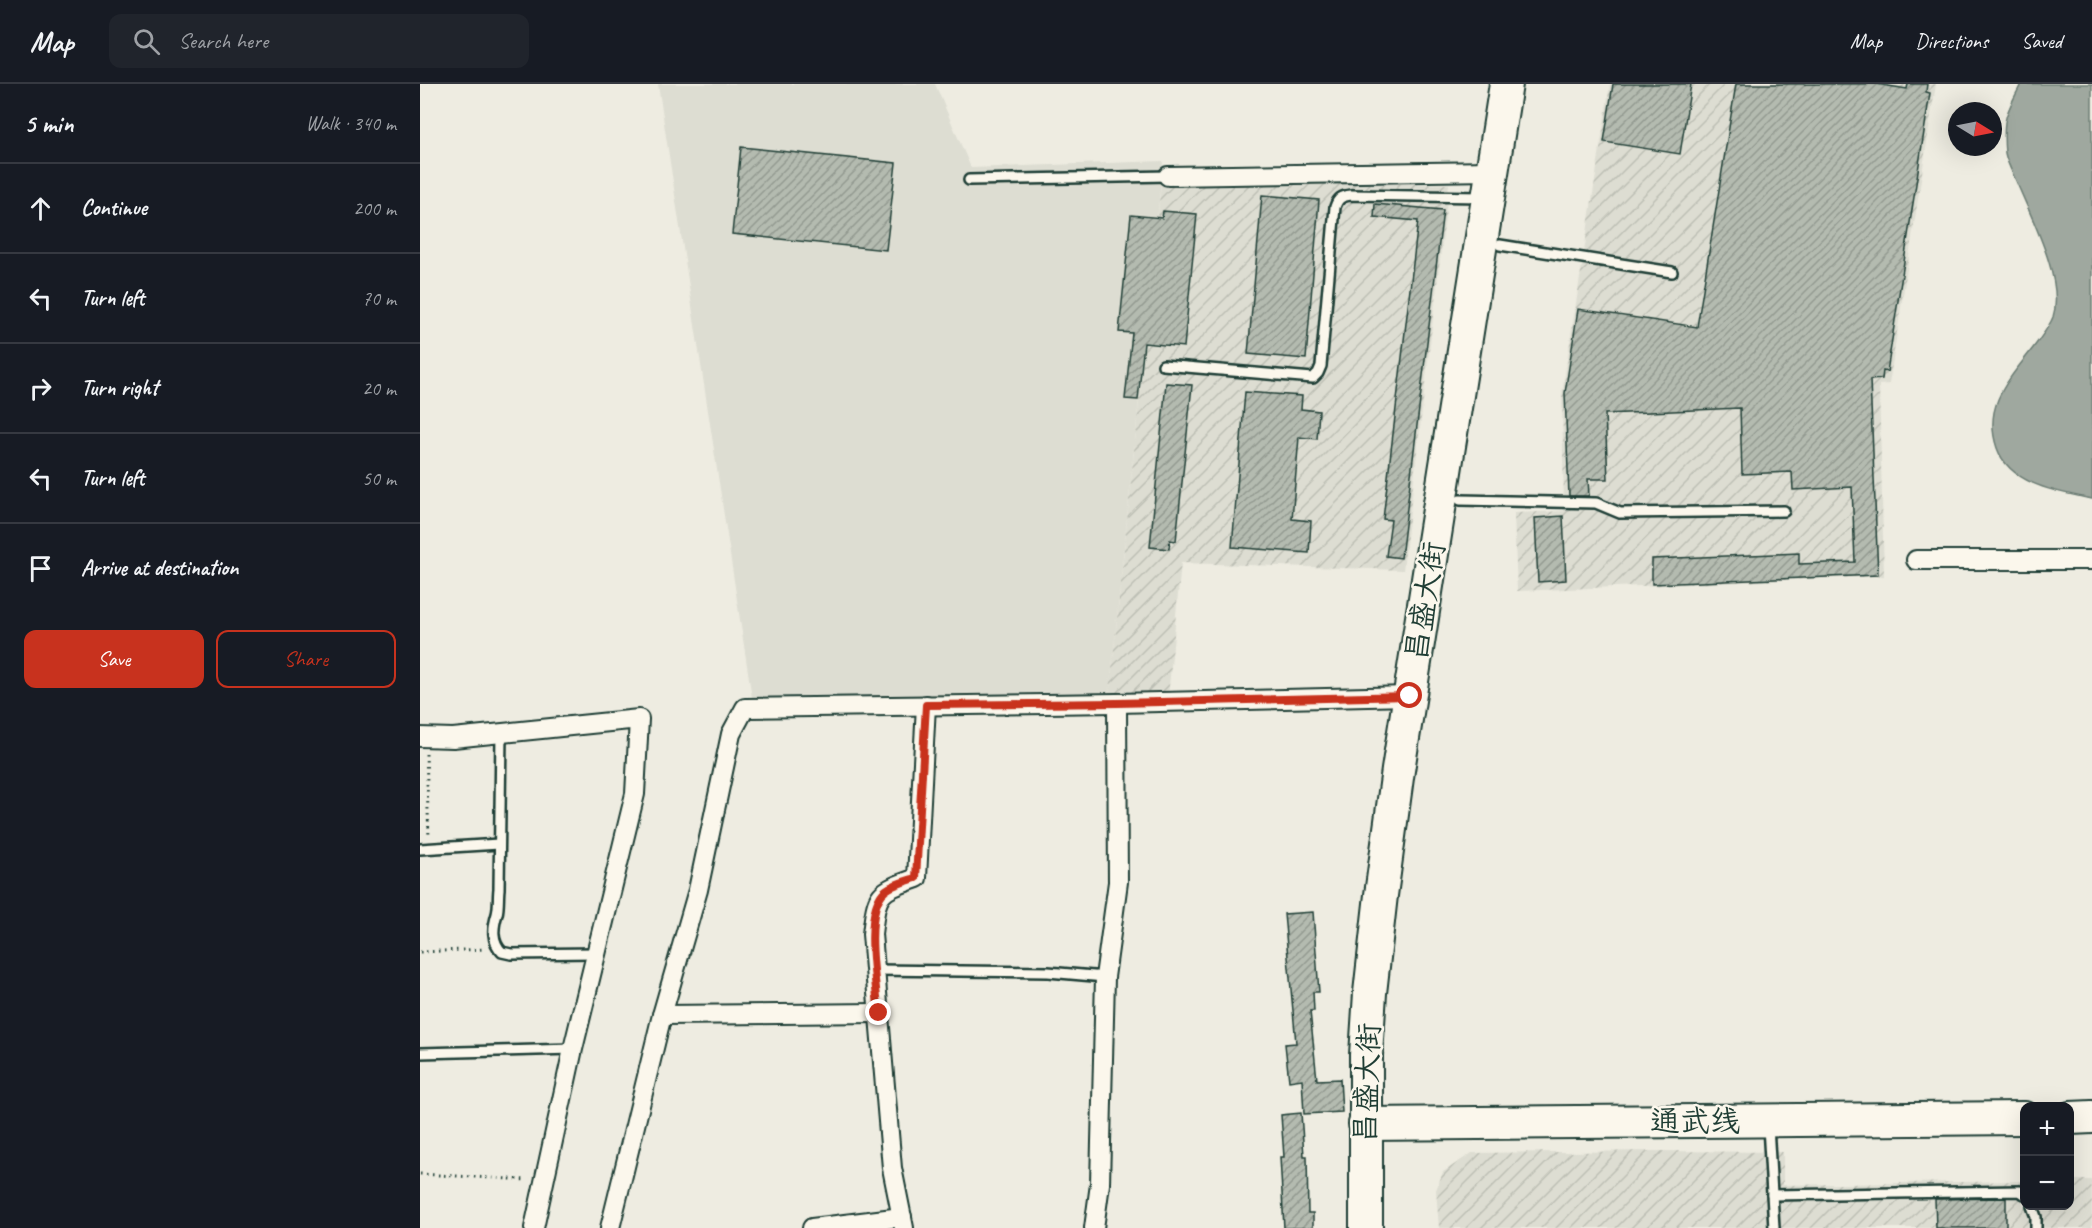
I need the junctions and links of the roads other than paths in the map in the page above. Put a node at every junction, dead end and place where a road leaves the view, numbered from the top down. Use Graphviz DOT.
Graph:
graph roads {
  1 [pos="1506,84"];
  2 [pos="1524,84"];
  3 [pos="1168,176"];
  4 [pos="969,180"];
  5 [pos="1490,184"];
  6 [pos="1500,245"];
  7 [pos="1672,272"];
  8 [pos="1163,365"];
  9 [pos="1460,500"];
  10 [pos="1784,511"];
  11 [pos="1916,560"];
  12 [pos="2092,560"];
  13 [pos="1410,696"];
  14 [pos="1117,703"];
  15 [pos="926,705"];
  16 [pos="501,733"];
  17 [pos="423,737"];
  18 [pos="499,844"];
  19 [pos="425,849"];
  20 [pos="596,953"];
  21 [pos="875,970"];
  22 [pos="1105,977"];
  23 [pos="879,1013"];
  24 [pos="662,1016"];
  25 [pos="573,1049"];
  26 [pos="420,1053"];
  27 [pos="2092,1117"];
  28 [pos="2020,1118"];
  29 [pos="2074,1118"];
  30 [pos="1768,1121"];
  31 [pos="1375,1124"];
  32 [pos="2020,1191"];
  33 [pos="1772,1195"];
  34 [pos="2033,1210"];
  35 [pos="904,1225"];
  36 [pos="534,1228"];
  37 [pos="610,1228"];
  38 [pos="812,1228"];
  39 [pos="1094,1228"];
  40 [pos="1366,1228"];
  41 [pos="1385,1228"];
  42 [pos="1774,1228"];
  43 [pos="2036,1228"];
  1 -- 5 [label="highway, 昌盛大街"];
  2 -- 6 [label="highway, 昌盛大街"];
  3 -- 4 [label="lane"];
  3 -- 5 [label="street"];
  5 -- 8 [label="lane"];
  5 -- 13 [label="highway, 昌盛大街"];
  6 -- 7 [label="lane"];
  6 -- 9 [label="highway, 昌盛大街"];
  9 -- 10 [label="lane"];
  9 -- 31 [label="highway, 昌盛大街"];
  11 -- 12 [label="street"];
  13 -- 14 [label="street"];
  13 -- 31 [label="highway, 昌盛大街"];
  14 -- 15 [label="street"];
  14 -- 22 [label="street"];
  15 -- 21 [label="street"];
  15 -- 24 [label="street"];
  16 -- 17 [label="street"];
  16 -- 18 [label="lane"];
  16 -- 20 [label="street"];
  18 -- 19 [label="lane"];
  18 -- 20 [label="lane"];
  20 -- 25 [label="street"];
  21 -- 22 [label="lane"];
  21 -- 23 [label="street"];
  22 -- 39 [label="street"];
  23 -- 24 [label="street"];
  23 -- 35 [label="street"];
  24 -- 37 [label="street"];
  25 -- 26 [label="lane"];
  25 -- 36 [label="street"];
  27 -- 29 [label="highway"];
  28 -- 30 [label="highway, 通武线"];
  30 -- 31 [label="highway, 通武线"];
  30 -- 33 [label="lane"];
  31 -- 40 [label="highway, 昌盛大街"];
  31 -- 41 [label="highway, 昌盛大街"];
  32 -- 33 [label="lane"];
  33 -- 42 [label="lane"];
  34 -- 43 [label="lane"];
  35 -- 38 [label="street"];
}
